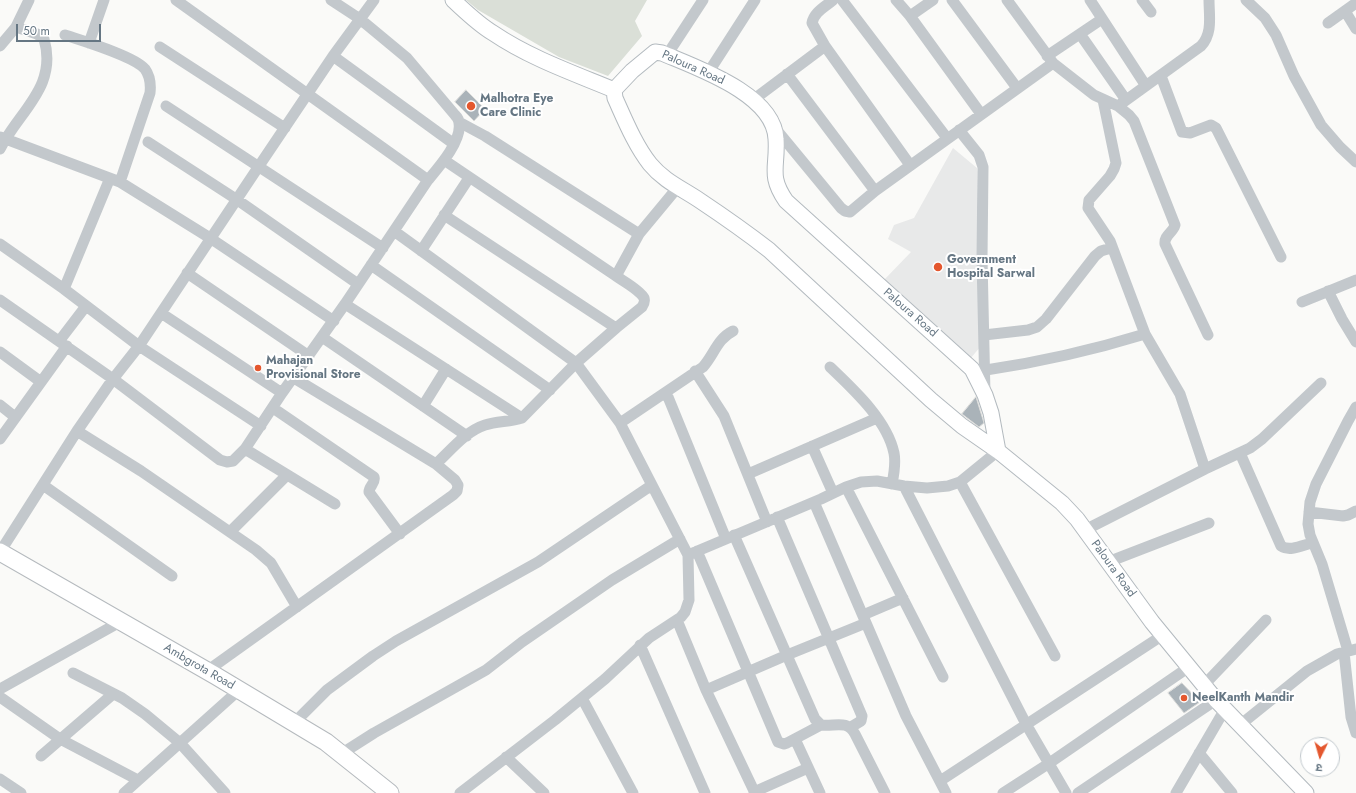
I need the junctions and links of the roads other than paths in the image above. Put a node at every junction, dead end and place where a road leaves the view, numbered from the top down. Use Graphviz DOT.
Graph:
graph roads {
  1 [pos="29,0"];
  2 [pos="104,0"];
  3 [pos="176,0"];
  4 [pos="331,0"];
  5 [pos="374,0"];
  6 [pos="453,0"];
  7 [pos="703,0"];
  8 [pos="834,0"];
  9 [pos="842,0"];
  10 [pos="896,0"];
  11 [pos="933,0"];
  12 [pos="952,0"];
  13 [pos="1007,0"];
  14 [pos="1090,0"];
  15 [pos="1142,0"];
  16 [pos="1209,0"];
  17 [pos="1246,0"];
  18 [pos="751,1"];
  19 [pos="1356,3"];
  20 [pos="1345,11"];
  21 [pos="1151,12"];
  22 [pos="910,16"];
  23 [pos="1102,19"];
  24 [pos="360,20"];
  25 [pos="1328,23"];
  26 [pos="16,27"];
  27 [pos="1356,29"];
  28 [pos="1080,34"];
  29 [pos="65,35"];
  30 [pos="89,43"];
  31 [pos="0,46"];
  32 [pos="825,46"];
  33 [pos="160,47"];
  34 [pos="667,55"];
  35 [pos="333,56"];
  36 [pos="1050,60"];
  37 [pos="708,73"];
  38 [pos="787,74"];
  39 [pos="1161,76"];
  40 [pos="1146,86"];
  41 [pos="1017,88"];
  42 [pos="614,90"];
  43 [pos="308,94"];
  44 [pos="753,100"];
  45 [pos="1103,100"];
  46 [pos="1122,103"];
  47 [pos="166,106"];
  48 [pos="981,114"];
  49 [pos="459,122"];
  50 [pos="285,128"];
  51 [pos="775,128"];
  52 [pos="959,130"];
  53 [pos="947,138"];
  54 [pos="2,142"];
  55 [pos="148,142"];
  56 [pos="454,144"];
  57 [pos="444,160"];
  58 [pos="1356,162"];
  59 [pos="910,165"];
  60 [pos="259,166"];
  61 [pos="469,178"];
  62 [pos="115,180"];
  63 [pos="428,180"];
  64 [pos="678,188"];
  65 [pos="875,191"];
  66 [pos="236,199"];
  67 [pos="444,215"];
  68 [pos="394,231"];
  69 [pos="639,234"];
  70 [pos="210,238"];
  71 [pos="0,244"];
  72 [pos="383,248"];
  73 [pos="1111,248"];
  74 [pos="421,251"];
  75 [pos="1281,257"];
  76 [pos="371,265"];
  77 [pos="187,273"];
  78 [pos="616,276"];
  79 [pos="1356,280"];
  80 [pos="358,284"];
  81 [pos="64,289"];
  82 [pos="1328,291"];
  83 [pos="0,300"];
  84 [pos="1302,302"];
  85 [pos="345,304"];
  86 [pos="86,306"];
  87 [pos="161,313"];
  88 [pos="334,321"];
  89 [pos="616,328"];
  90 [pos="733,331"];
  91 [pos="1145,334"];
  92 [pos="984,335"];
  93 [pos="1208,335"];
  94 [pos="322,337"];
  95 [pos="1356,342"];
  96 [pos="63,343"];
  97 [pos="139,346"];
  98 [pos="0,352"];
  99 [pos="309,356"];
  100 [pos="576,363"];
  101 [pos="830,367"];
  102 [pos="446,370"];
  103 [pos="986,370"];
  104 [pos="695,372"];
  105 [pos="294,378"];
  106 [pos="113,379"];
  107 [pos="41,382"];
  108 [pos="1321,383"];
  109 [pos="550,390"];
  110 [pos="666,392"];
  111 [pos="282,394"];
  112 [pos="985,395"];
  113 [pos="0,405"];
  114 [pos="423,406"];
  115 [pos="1356,407"];
  116 [pos="273,408"];
  117 [pos="15,417"];
  118 [pos="522,418"];
  119 [pos="877,418"];
  120 [pos="620,423"];
  121 [pos="261,426"];
  122 [pos="77,431"];
  123 [pos="467,436"];
  124 [pos="0,439"];
  125 [pos="812,446"];
  126 [pos="245,449"];
  127 [pos="998,451"];
  128 [pos="1240,453"];
  129 [pos="436,464"];
  130 [pos="1205,469"];
  131 [pos="748,474"];
  132 [pos="287,475"];
  133 [pos="960,482"];
  134 [pos="892,484"];
  135 [pos="43,485"];
  136 [pos="652,485"];
  137 [pos="904,486"];
  138 [pos="846,487"];
  139 [pos="833,493"];
  140 [pos="814,502"];
  141 [pos="335,504"];
  142 [pos="1356,511"];
  143 [pos="1309,512"];
  144 [pos="777,517"];
  145 [pos="767,522"];
  146 [pos="1209,523"];
  147 [pos="1085,530"];
  148 [pos="230,532"];
  149 [pos="400,534"];
  150 [pos="730,537"];
  151 [pos="680,539"];
  152 [pos="1312,543"];
  153 [pos="0,552"];
  154 [pos="692,553"];
  155 [pos="1108,562"];
  156 [pos="172,576"];
  157 [pos="903,598"];
  158 [pos="297,607"];
  159 [pos="865,619"];
  160 [pos="677,620"];
  161 [pos="1266,620"];
  162 [pos="120,622"];
  163 [pos="1163,635"];
  164 [pos="829,638"];
  165 [pos="640,645"];
  166 [pos="1349,650"];
  167 [pos="787,655"];
  168 [pos="1056,656"];
  169 [pos="1189,667"];
  170 [pos="207,671"];
  171 [pos="748,672"];
  172 [pos="74,673"];
  173 [pos="943,677"];
  174 [pos="1204,685"];
  175 [pos="0,689"];
  176 [pos="239,690"];
  177 [pos="706,690"];
  178 [pos="113,694"];
  179 [pos="0,697"];
  180 [pos="582,698"];
  181 [pos="1220,704"];
  182 [pos="294,723"];
  183 [pos="1026,724"];
  184 [pos="821,725"];
  185 [pos="1240,725"];
  186 [pos="851,727"];
  187 [pos="1356,733"];
  188 [pos="60,739"];
  189 [pos="795,739"];
  190 [pos="180,743"];
  191 [pos="1199,753"];
  192 [pos="341,754"];
  193 [pos="41,756"];
  194 [pos="506,757"];
  195 [pos="1048,764"];
  196 [pos="808,768"];
  197 [pos="0,780"];
  198 [pos="138,780"];
  199 [pos="940,780"];
  200 [pos="882,792"];
  201 [pos="21,793"];
  202 [pos="124,793"];
  203 [pos="225,793"];
  204 [pos="390,793"];
  205 [pos="460,793"];
  206 [pos="544,793"];
  207 [pos="633,793"];
  208 [pos="705,793"];
  209 [pos="754,793"];
  210 [pos="820,793"];
  211 [pos="946,793"];
  212 [pos="1003,793"];
  213 [pos="1066,793"];
  214 [pos="1078,793"];
  215 [pos="1176,793"];
  216 [pos="1232,793"];
  217 [pos="1306,793"];
  1 -- 26 [label="street"];
  2 -- 30 [label="street"];
  3 -- 43 [label="street"];
  4 -- 24 [label="street"];
  5 -- 24 [label="street"];
  6 -- 42 [label="main road"];
  7 -- 34 [label="street"];
  8 -- 32 [label="street"];
  9 -- 53 [label="street"];
  10 -- 22 [label="street"];
  11 -- 22 [label="street"];
  12 -- 41 [label="street"];
  13 -- 36 [label="street"];
  14 -- 23 [label="street"];
  15 -- 21 [label="street"];
  16 -- 39 [label="street"];
  17 -- 58 [label="street"];
  18 -- 37 [label="street"];
  19 -- 20 [label="street"];
  20 -- 25 [label="street"];
  20 -- 27 [label="street"];
  22 -- 48 [label="street"];
  23 -- 28 [label="street"];
  23 -- 40 [label="street"];
  24 -- 35 [label="street"];
  24 -- 49 [label="street"];
  26 -- 31 [label="street"];
  26 -- 54 [label="street"];
  28 -- 36 [label="street"];
  28 -- 46 [label="street"];
  29 -- 30 [label="street"];
  30 -- 62 [label="street"];
  32 -- 38 [label="street"];
  32 -- 59 [label="street"];
  33 -- 50 [label="street"];
  34 -- 37 [label="main road, Paloura Road"];
  34 -- 42 [label="main road, Paloura Road"];
  35 -- 43 [label="street"];
  35 -- 56 [label="street"];
  36 -- 41 [label="street"];
  36 -- 45 [label="street"];
  37 -- 44 [label="main road, Paloura Road"];
  38 -- 44 [label="street"];
  38 -- 65 [label="street"];
  39 -- 40 [label="street"];
  39 -- 75 [label="street"];
  40 -- 46 [label="street"];
  41 -- 48 [label="street"];
  42 -- 64 [label="main road"];
  43 -- 50 [label="street"];
  43 -- 63 [label="street"];
  44 -- 51 [label="main road, Paloura Road"];
  45 -- 46 [label="street"];
  45 -- 73 [label="street"];
  46 -- 93 [label="street"];
  47 -- 60 [label="street"];
  48 -- 52 [label="street"];
  49 -- 56 [label="street"];
  49 -- 69 [label="street"];
  50 -- 60 [label="street"];
  51 -- 65 [label="street"];
  51 -- 112 [label="main road, Paloura Road"];
  52 -- 53 [label="street"];
  52 -- 92 [label="street"];
  53 -- 59 [label="street"];
  54 -- 62 [label="street"];
  55 -- 66 [label="street"];
  56 -- 57 [label="street"];
  57 -- 61 [label="street"];
  57 -- 63 [label="street"];
  59 -- 65 [label="street"];
  60 -- 66 [label="street"];
  60 -- 72 [label="street"];
  61 -- 67 [label="street"];
  61 -- 78 [label="street"];
  62 -- 70 [label="street"];
  62 -- 81 [label="street"];
  63 -- 68 [label="street"];
  64 -- 69 [label="street"];
  64 -- 127 [label="main road"];
  66 -- 70 [label="street"];
  66 -- 80 [label="street"];
  67 -- 74 [label="street"];
  67 -- 89 [label="street"];
  68 -- 72 [label="street"];
  68 -- 74 [label="street"];
  69 -- 78 [label="street"];
  70 -- 77 [label="street"];
  70 -- 88 [label="street"];
  71 -- 81 [label="street"];
  72 -- 76 [label="street"];
  73 -- 91 [label="street"];
  73 -- 92 [label="street"];
  74 -- 100 [label="street"];
  76 -- 80 [label="street"];
  76 -- 109 [label="street"];
  77 -- 87 [label="street"];
  77 -- 99 [label="street"];
  78 -- 89 [label="street"];
  79 -- 82 [label="street"];
  80 -- 85 [label="street"];
  81 -- 86 [label="street"];
  82 -- 84 [label="street"];
  82 -- 95 [label="street"];
  83 -- 96 [label="street"];
  85 -- 88 [label="street"];
  85 -- 102 [label="street"];
  86 -- 96 [label="street"];
  86 -- 97 [label="street"];
  87 -- 97 [label="street"];
  87 -- 111 [label="street"];
  88 -- 94 [label="street"];
  89 -- 100 [label="street"];
  90 -- 104 [label="street"];
  91 -- 103 [label="street"];
  91 -- 130 [label="street"];
  92 -- 103 [label="street"];
  94 -- 99 [label="street"];
  94 -- 114 [label="street"];
  96 -- 106 [label="street"];
  96 -- 107 [label="street"];
  97 -- 106 [label="street"];
  97 -- 121 [label="street"];
  98 -- 107 [label="street"];
  99 -- 105 [label="street"];
  100 -- 109 [label="street"];
  100 -- 120 [label="street"];
  101 -- 119 [label="street"];
  102 -- 114 [label="street"];
  102 -- 118 [label="street"];
  103 -- 112 [label="street"];
  104 -- 110 [label="street"];
  104 -- 131 [label="street"];
  105 -- 111 [label="street"];
  105 -- 129 [label="street"];
  106 -- 122 [label="street"];
  106 -- 126 [label="street"];
  107 -- 117 [label="street"];
  108 -- 128 [label="street"];
  109 -- 118 [label="street"];
  110 -- 120 [label="street"];
  110 -- 150 [label="street"];
  111 -- 116 [label="street"];
  112 -- 127 [label="main road, Paloura Road"];
  113 -- 117 [label="street"];
  114 -- 123 [label="street"];
  115 -- 143 [label="street"];
  116 -- 121 [label="street"];
  116 -- 149 [label="street"];
  117 -- 124 [label="street"];
  118 -- 123 [label="street"];
  119 -- 125 [label="street"];
  119 -- 134 [label="street"];
  120 -- 136 [label="street"];
  121 -- 126 [label="street"];
  122 -- 135 [label="street"];
  122 -- 148 [label="street"];
  123 -- 129 [label="street"];
  125 -- 131 [label="street"];
  125 -- 139 [label="street"];
  126 -- 132 [label="street"];
  127 -- 133 [label="street"];
  127 -- 147 [label="main road, Paloura Road"];
  128 -- 130 [label="street"];
  128 -- 152 [label="street"];
  129 -- 149 [label="street"];
  130 -- 147 [label="street"];
  131 -- 145 [label="street"];
  132 -- 141 [label="street"];
  132 -- 148 [label="street"];
  133 -- 137 [label="street"];
  133 -- 168 [label="street"];
  134 -- 137 [label="street"];
  134 -- 138 [label="street"];
  135 -- 153 [label="street"];
  135 -- 156 [label="street"];
  136 -- 151 [label="street"];
  136 -- 182 [label="street"];
  137 -- 183 [label="street"];
  138 -- 139 [label="street"];
  138 -- 157 [label="street"];
  139 -- 140 [label="street"];
  140 -- 144 [label="street"];
  140 -- 159 [label="street"];
  142 -- 143 [label="street"];
  143 -- 152 [label="street"];
  144 -- 145 [label="street"];
  144 -- 164 [label="street"];
  145 -- 150 [label="street"];
  146 -- 155 [label="street"];
  147 -- 155 [label="main road, Paloura Road"];
  148 -- 158 [label="street"];
  149 -- 158 [label="street"];
  150 -- 154 [label="street"];
  150 -- 167 [label="street"];
  151 -- 154 [label="street"];
  151 -- 192 [label="street"];
  152 -- 166 [label="street"];
  153 -- 162 [label="main road, Ambgrota Road"];
  154 -- 160 [label="street"];
  154 -- 171 [label="street"];
  155 -- 163 [label="main road, Paloura Road"];
  157 -- 159 [label="street"];
  157 -- 173 [label="street"];
  158 -- 170 [label="street"];
  159 -- 164 [label="street"];
  159 -- 199 [label="street"];
  160 -- 165 [label="street"];
  160 -- 177 [label="street"];
  161 -- 174 [label="street"];
  162 -- 170 [label="main road, Ambgrota Road"];
  162 -- 175 [label="street"];
  163 -- 169 [label="main road, Paloura Road"];
  163 -- 183 [label="street"];
  164 -- 167 [label="street"];
  164 -- 186 [label="street"];
  165 -- 180 [label="street"];
  165 -- 208 [label="street"];
  166 -- 185 [label="street"];
  166 -- 187 [label="street"];
  167 -- 171 [label="street"];
  167 -- 184 [label="street"];
  169 -- 174 [label="main road, Paloura Road"];
  169 -- 195 [label="street"];
  170 -- 176 [label="main road, Ambgrota Road"];
  171 -- 177 [label="street"];
  171 -- 189 [label="street"];
  172 -- 178 [label="street"];
  174 -- 181 [label="main road, Paloura Road"];
  176 -- 182 [label="main road, Ambgrota Road"];
  176 -- 190 [label="street"];
  177 -- 209 [label="street"];
  178 -- 188 [label="street"];
  178 -- 190 [label="street"];
  179 -- 188 [label="street"];
  180 -- 194 [label="street"];
  180 -- 207 [label="street"];
  181 -- 185 [label="main road, Paloura Road"];
  181 -- 191 [label="street"];
  181 -- 214 [label="street"];
  182 -- 192 [label="main road, Ambgrota Road"];
  183 -- 195 [label="street"];
  183 -- 199 [label="street"];
  184 -- 186 [label="street"];
  184 -- 189 [label="street"];
  185 -- 217 [label="main road, Paloura Road"];
  186 -- 200 [label="street"];
  188 -- 193 [label="street"];
  188 -- 198 [label="street"];
  189 -- 196 [label="street"];
  190 -- 198 [label="street"];
  190 -- 203 [label="street"];
  191 -- 215 [label="street"];
  191 -- 216 [label="street"];
  192 -- 204 [label="main road, Ambgrota Road"];
  194 -- 205 [label="street"];
  194 -- 206 [label="street"];
  195 -- 212 [label="street"];
  195 -- 213 [label="street"];
  196 -- 209 [label="street"];
  196 -- 210 [label="street"];
  197 -- 201 [label="street"];
  198 -- 202 [label="street"];
  199 -- 211 [label="street"];
}
